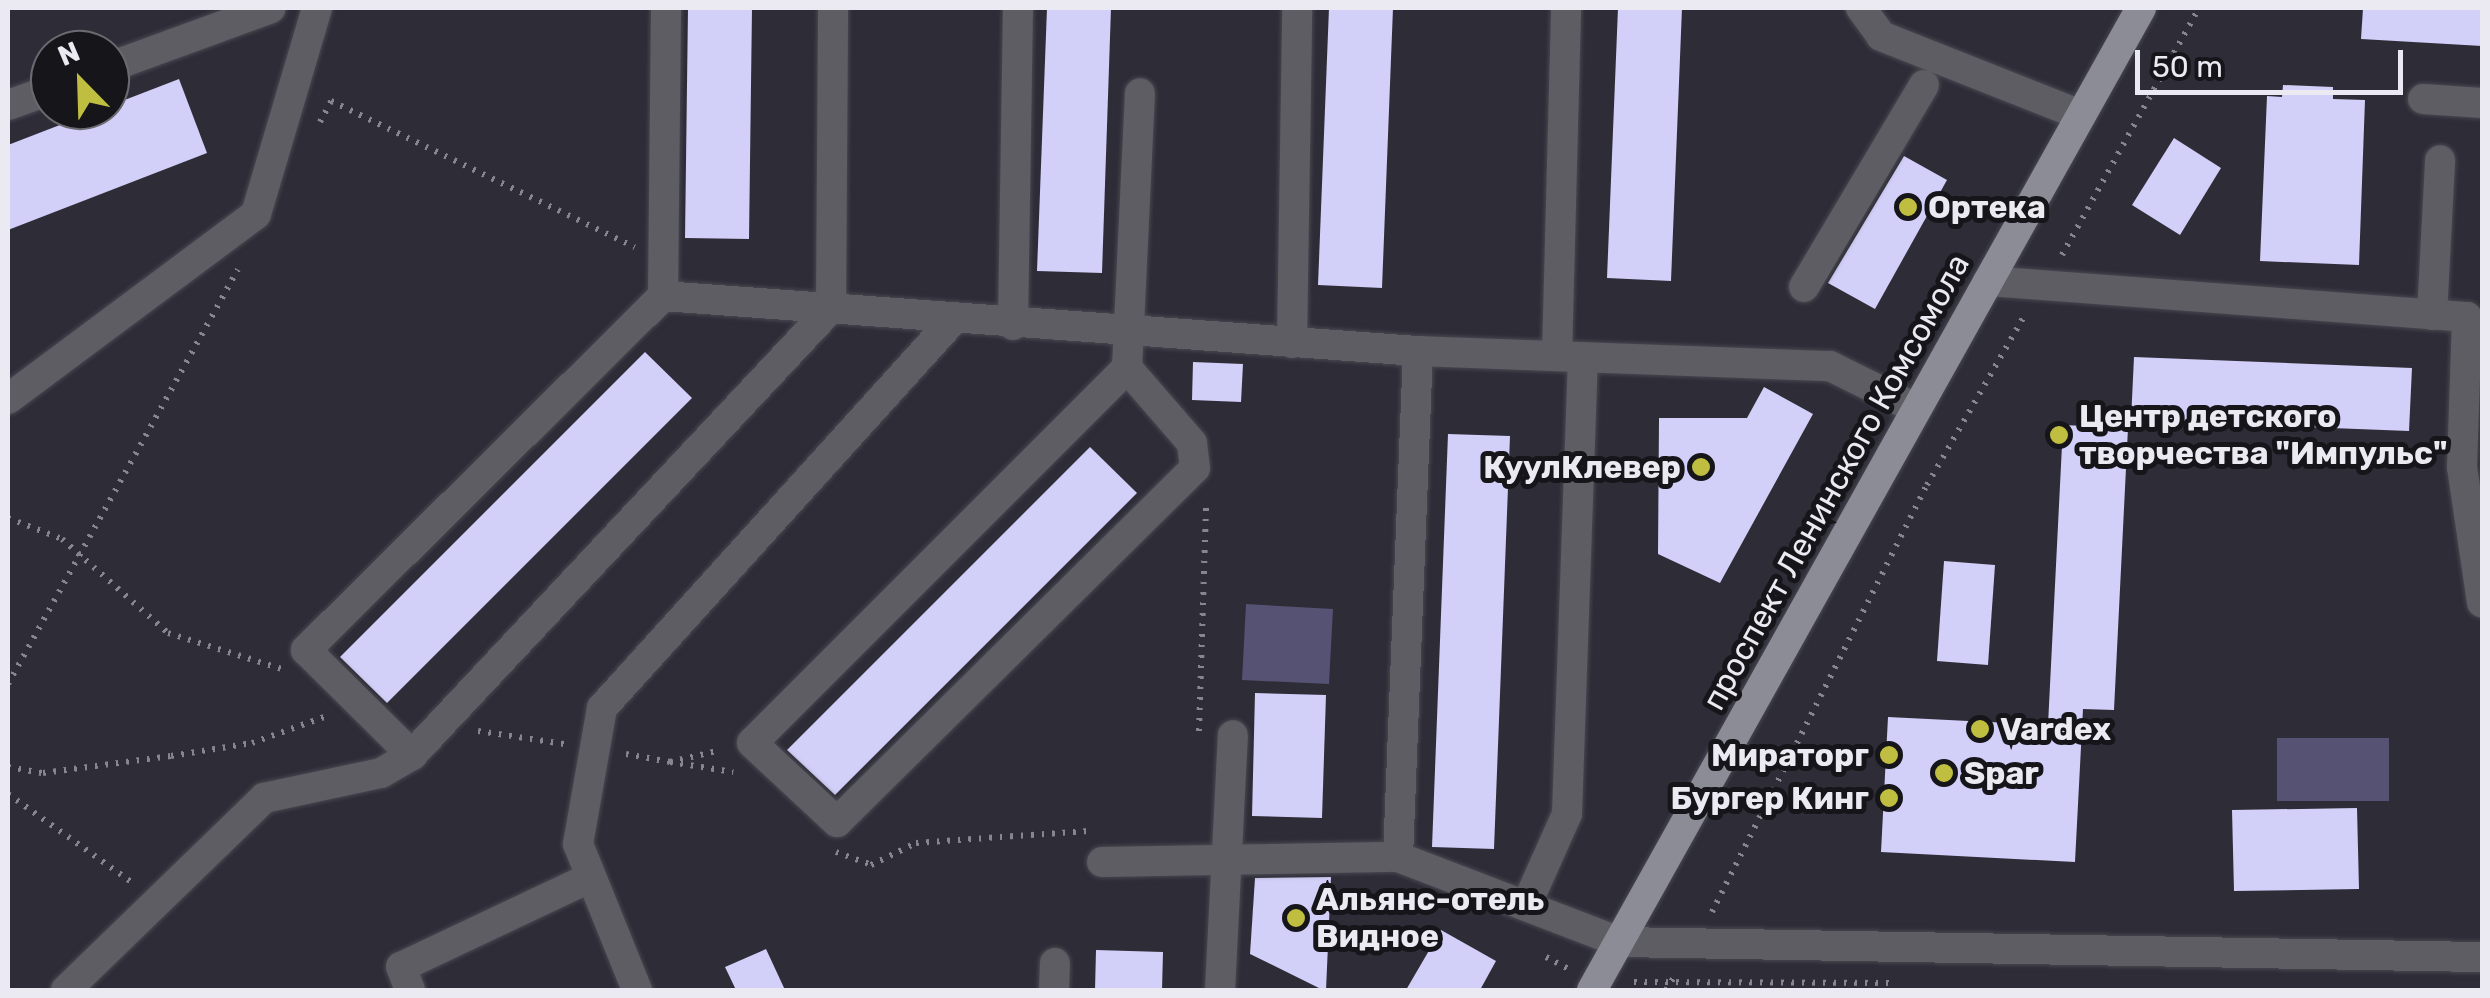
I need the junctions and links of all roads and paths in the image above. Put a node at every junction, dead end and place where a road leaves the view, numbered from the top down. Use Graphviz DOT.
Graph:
graph roads {
  1 [pos="271,8"];
  2 [pos="317,8"];
  3 [pos="666,8"];
  4 [pos="833,8"];
  5 [pos="1018,8"];
  6 [pos="1297,8"];
  7 [pos="1566,8"];
  8 [pos="1862,8"];
  9 [pos="2140,8"];
  10 [pos="2200,8"];
  11 [pos="130,60"];
  12 [pos="295,84"];
  13 [pos="1924,85"];
  14 [pos="1140,93"];
  15 [pos="2423,98"];
  16 [pos="331,102"];
  17 [pos="2482,104"];
  18 [pos="2081,115"];
  19 [pos="312,136"];
  20 [pos="2440,160"];
  21 [pos="246,256"];
  22 [pos="663,261"];
  23 [pos="1988,281"];
  24 [pos="2045,286"];
  25 [pos="1804,287"];
  26 [pos="662,296"];
  27 [pos="830,308"];
  28 [pos="2432,315"];
  29 [pos="952,321"];
  30 [pos="1013,325"];
  31 [pos="1130,332"];
  32 [pos="1292,343"];
  33 [pos="1418,351"];
  34 [pos="1570,357"];
  35 [pos="1126,368"];
  36 [pos="8,399"];
  37 [pos="1914,408"];
  38 [pos="1196,468"];
  39 [pos="8,518"];
  40 [pos="2482,603"];
  41 [pos="328,672"];
  42 [pos="8,684"];
  43 [pos="368,711"];
  44 [pos="1234,735"];
  45 [pos="1198,737"];
  46 [pos="412,755"];
  47 [pos="670,762"];
  48 [pos="8,767"];
  49 [pos="748,774"];
  50 [pos="8,794"];
  51 [pos="1105,829"];
  52 [pos="831,848"];
  53 [pos="1227,857"];
  54 [pos="1398,858"];
  55 [pos="1102,862"];
  56 [pos="591,877"];
  57 [pos="158,901"];
  58 [pos="1526,906"];
  59 [pos="1620,942"];
  60 [pos="1694,943"];
  61 [pos="2482,958"];
  62 [pos="1656,982"];
  63 [pos="66,990"];
  64 [pos="410,990"];
  65 [pos="637,990"];
  66 [pos="1220,990"];
  67 [pos="1592,990"];
  68 [pos="1651,990"];
  69 [pos="1666,990"];
  1 -- 11 [label="lane"];
  2 -- 12 [label="lane"];
  3 -- 22 [label="lane"];
  4 -- 27 [label="lane"];
  5 -- 30 [label="lane"];
  6 -- 32 [label="lane"];
  7 -- 34 [label="lane"];
  8 -- 18 [label="lane"];
  9 -- 18 [label="main road, проспект Ленинского Комсомола"];
  10 -- 24 [label="path"];
  12 -- 16 [label="path"];
  12 -- 36 [label="lane"];
  13 -- 25 [label="lane"];
  14 -- 31 [label="lane"];
  15 -- 17 [label="lane"];
  16 -- 19 [label="path"];
  16 -- 22 [label="path"];
  18 -- 23 [label="main road, проспект Ленинского Комсомола"];
  20 -- 28 [label="lane"];
  21 -- 42 [label="path"];
  22 -- 26 [label="lane"];
  23 -- 24 [label="lane"];
  23 -- 37 [label="main road, проспект Ленинского Комсомола"];
  24 -- 28 [label="lane"];
  24 -- 60 [label="path"];
  26 -- 27 [label="lane"];
  26 -- 41 [label="lane"];
  27 -- 29 [label="lane"];
  27 -- 46 [label="lane"];
  28 -- 40 [label="lane"];
  29 -- 30 [label="lane"];
  29 -- 56 [label="lane"];
  30 -- 31 [label="lane"];
  31 -- 32 [label="lane"];
  31 -- 35 [label="lane"];
  32 -- 33 [label="lane"];
  33 -- 34 [label="lane"];
  33 -- 54 [label="lane"];
  34 -- 37 [label="lane"];
  34 -- 58 [label="lane"];
  35 -- 38 [label="lane"];
  35 -- 38 [label="lane"];
  37 -- 59 [label="main road, проспект Ленинского Комсомола"];
  38 -- 45 [label="path"];
  39 -- 41 [label="path"];
  41 -- 43 [label="lane"];
  43 -- 46 [label="lane"];
  43 -- 48 [label="path"];
  44 -- 53 [label="lane"];
  46 -- 57 [label="lane"];
  47 -- 49 [label="path"];
  50 -- 57 [label="path"];
  51 -- 52 [label="path"];
  53 -- 54 [label="lane"];
  53 -- 55 [label="lane"];
  53 -- 66 [label="lane"];
  54 -- 58 [label="lane"];
  56 -- 64 [label="lane"];
  56 -- 65 [label="lane"];
  57 -- 63 [label="lane"];
  58 -- 59 [label="lane"];
  59 -- 60 [label="lane"];
  59 -- 67 [label="main road, проспект Ленинского Комсомола"];
  60 -- 61 [label="lane"];
  60 -- 69 [label="path"];
  62 -- 68 [label="path"];
}
